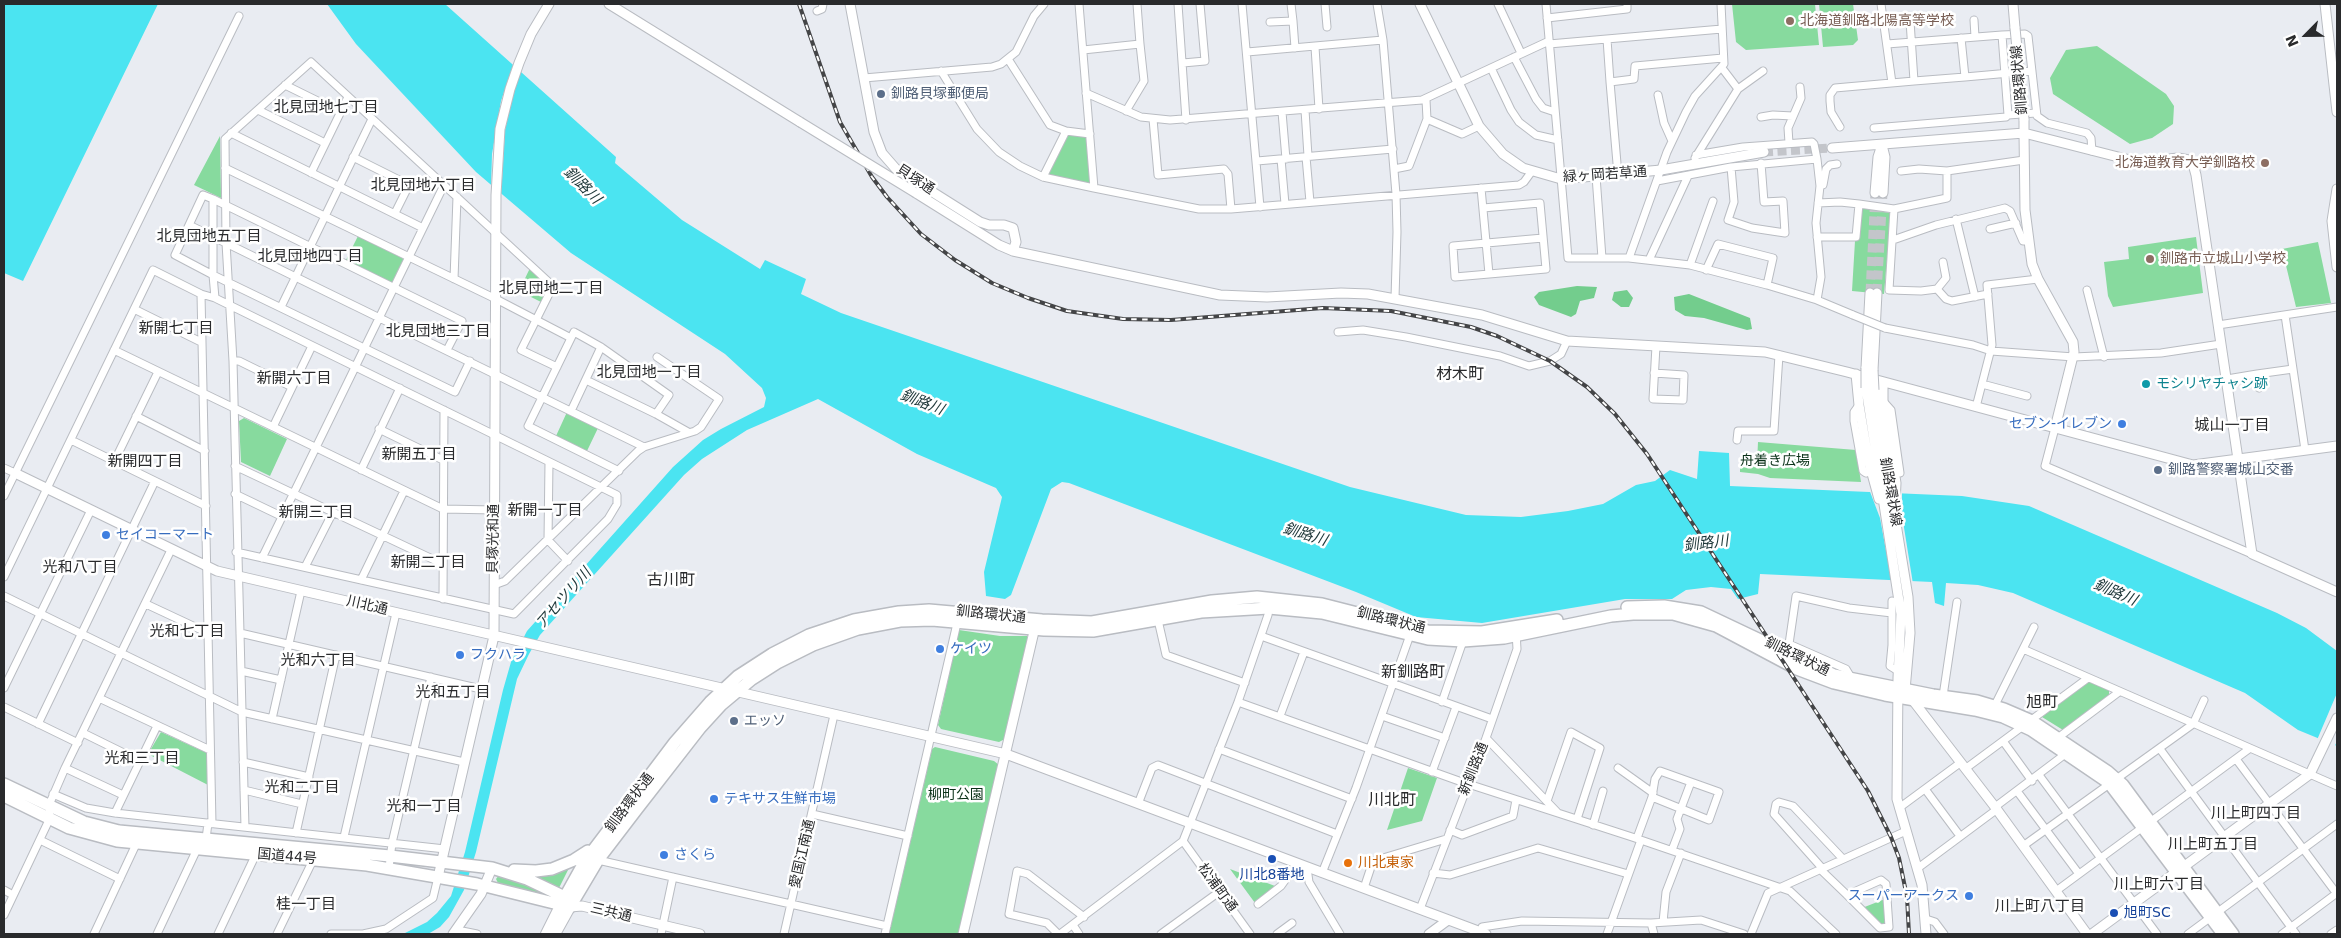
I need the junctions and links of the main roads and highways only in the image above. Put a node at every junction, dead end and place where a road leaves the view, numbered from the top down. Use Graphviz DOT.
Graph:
graph roads {
  1 [pos="1270,603"];
  2 [pos="959,616"];
  3 [pos="1035,624"];
  4 [pos="1516,631"];
  5 [pos="1903,693"];
  6 [pos="1993,710"];
  7 [pos="4,784"];
  8 [pos="4,796"];
  9 [pos="138,839"];
  10 [pos="601,841"];
  11 [pos="201,842"];
  12 [pos="316,854"];
  13 [pos="491,868"];
  14 [pos="570,903"];
  15 [pos="2213,915"];
  16 [pos="546,934"];
  17 [pos="556,934"];
  18 [pos="2222,934"];
  19 [pos="2233,934"];
  1 -- 3 [label="highway, 釧路環状通"];
  1 -- 3 [label="highway, 釧路環状通"];
  1 -- 4 [label="highway, 釧路環状通"];
  1 -- 4 [label="highway, 釧路環状通"];
  2 -- 3 [label="highway, 釧路環状通"];
  2 -- 10 [label="highway, 釧路環状通"];
  2 -- 14 [label="highway, 釧路環状通"];
  4 -- 5 [label="highway, 釧路環状通"];
  4 -- 5 [label="highway, 釧路環状通"];
  5 -- 6 [label="highway, 釧路環状通"];
  5 -- 6 [label="highway, 釧路環状通"];
  6 -- 15 [label="highway, 釧路環状通"];
  7 -- 9 [label="highway, 国道44号"];
  8 -- 9 [label="highway, 国道44号"];
  9 -- 11 [label="highway, 国道44号"];
  10 -- 13 [label="highway"];
  10 -- 14 [label="highway, 釧路環状通"];
  11 -- 12 [label="highway, 国道44号"];
  11 -- 12 [label="highway, 国道44号"];
  12 -- 13 [label="highway, 国道44号"];
  12 -- 14 [label="highway, 国道44号"];
  13 -- 14 [label="highway, 国道44号"];
  14 -- 16 [label="main road"];
  14 -- 17 [label="main road"];
  15 -- 18 [label="highway, 釧路環状通"];
  15 -- 19 [label="highway, 釧路環状通"];
}
